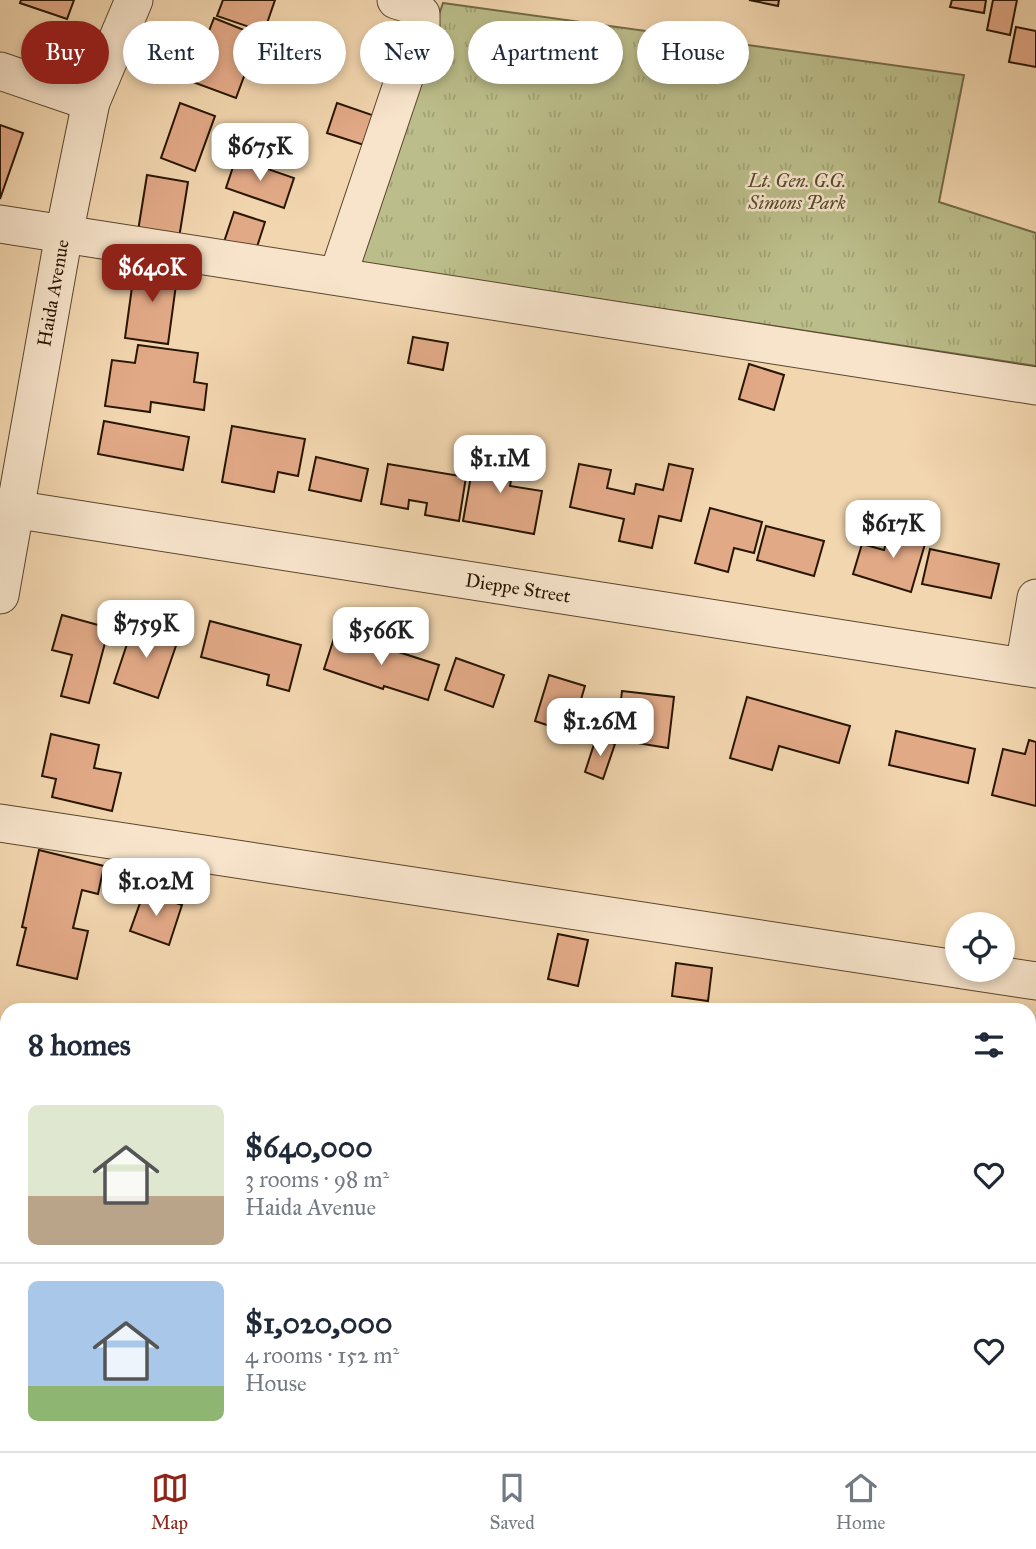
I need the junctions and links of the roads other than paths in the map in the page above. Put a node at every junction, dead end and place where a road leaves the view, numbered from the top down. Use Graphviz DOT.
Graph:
graph roads {
  1 [pos="134,0"];
  2 [pos="396,0"];
  3 [pos="0,71"];
  4 [pos="91,102"];
  5 [pos="0,224"];
  6 [pos="64,234"];
  7 [pos="338,275"];
  8 [pos="1036,386"];
  9 [pos="7,509"];
  10 [pos="0,595"];
  11 [pos="1036,598"];
  12 [pos="1030,668"];
  13 [pos="0,823"];
  14 [pos="945,967"];
  15 [pos="1015,978"];
  16 [pos="1036,981"];
  1 -- 4 [label="street, Haida Avenue"];
  2 -- 7 [label="street"];
  3 -- 4 [label="street"];
  4 -- 6 [label="street, Haida Avenue"];
  5 -- 6 [label="street"];
  6 -- 7 [label="street"];
  6 -- 9 [label="street, Haida Avenue"];
  7 -- 8 [label="street"];
  9 -- 10 [label="street, Haida Avenue"];
  9 -- 12 [label="street, Dieppe Street"];
  11 -- 12 [label="street"];
  13 -- 14 [label="street"];
  15 -- 16 [label="street"];
}
